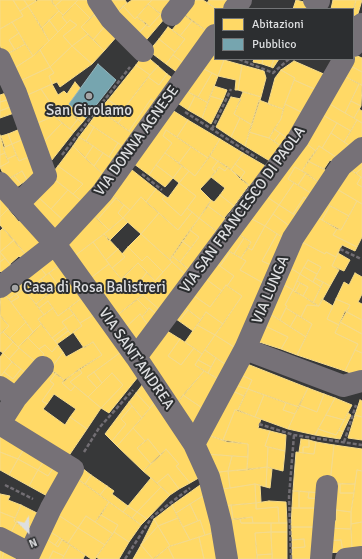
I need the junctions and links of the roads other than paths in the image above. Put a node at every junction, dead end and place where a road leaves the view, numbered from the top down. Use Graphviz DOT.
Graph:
graph roads {
  1 [pos="98,0"];
  2 [pos="241,0"];
  3 [pos="235,8"];
  4 [pos="362,24"];
  5 [pos="214,36"];
  6 [pos="354,45"];
  7 [pos="143,51"];
  8 [pos="0,59"];
  9 [pos="343,60"];
  10 [pos="362,148"];
  11 [pos="0,183"];
  12 [pos="19,204"];
  13 [pos="55,244"];
  14 [pos="0,287"];
  15 [pos="245,349"];
  16 [pos="141,366"];
  17 [pos="43,367"];
  18 [pos="360,390"];
  19 [pos="8,393"];
  20 [pos="0,424"];
  21 [pos="194,444"];
  22 [pos="327,486"];
  23 [pos="0,538"];
  24 [pos="28,556"];
  25 [pos="362,556"];
  26 [pos="227,559"];
  27 [pos="321,559"];
  28 [pos="346,559"];
  1 -- 7 [label="street"];
  2 -- 3 [label="street"];
  4 -- 6 [label="street"];
  5 -- 13 [label="street, VIA DONNA AGNESE"];
  8 -- 12 [label="street"];
  9 -- 16 [label="street, VIA SAN FRANCESCO DI PAOLA"];
  10 -- 15 [label="street, VIA LUNGA"];
  11 -- 12 [label="street, VIA SANT'ANDREA"];
  12 -- 13 [label="street, VIA SANT'ANDREA"];
  13 -- 14 [label="street, VIA DONNA AGNESE"];
  13 -- 16 [label="street, VIA SANT'ANDREA"];
  15 -- 18 [label="street"];
  15 -- 21 [label="street, VIA LUNGA"];
  16 -- 21 [label="street, VIA SANT'ANDREA"];
  17 -- 19 [label="street"];
  19 -- 20 [label="street"];
  20 -- 24 [label="street"];
  21 -- 26 [label="street, VIA SANT'ANDREA"];
  22 -- 27 [label="street"];
  23 -- 24 [label="street"];
  25 -- 28 [label="street"];
}
